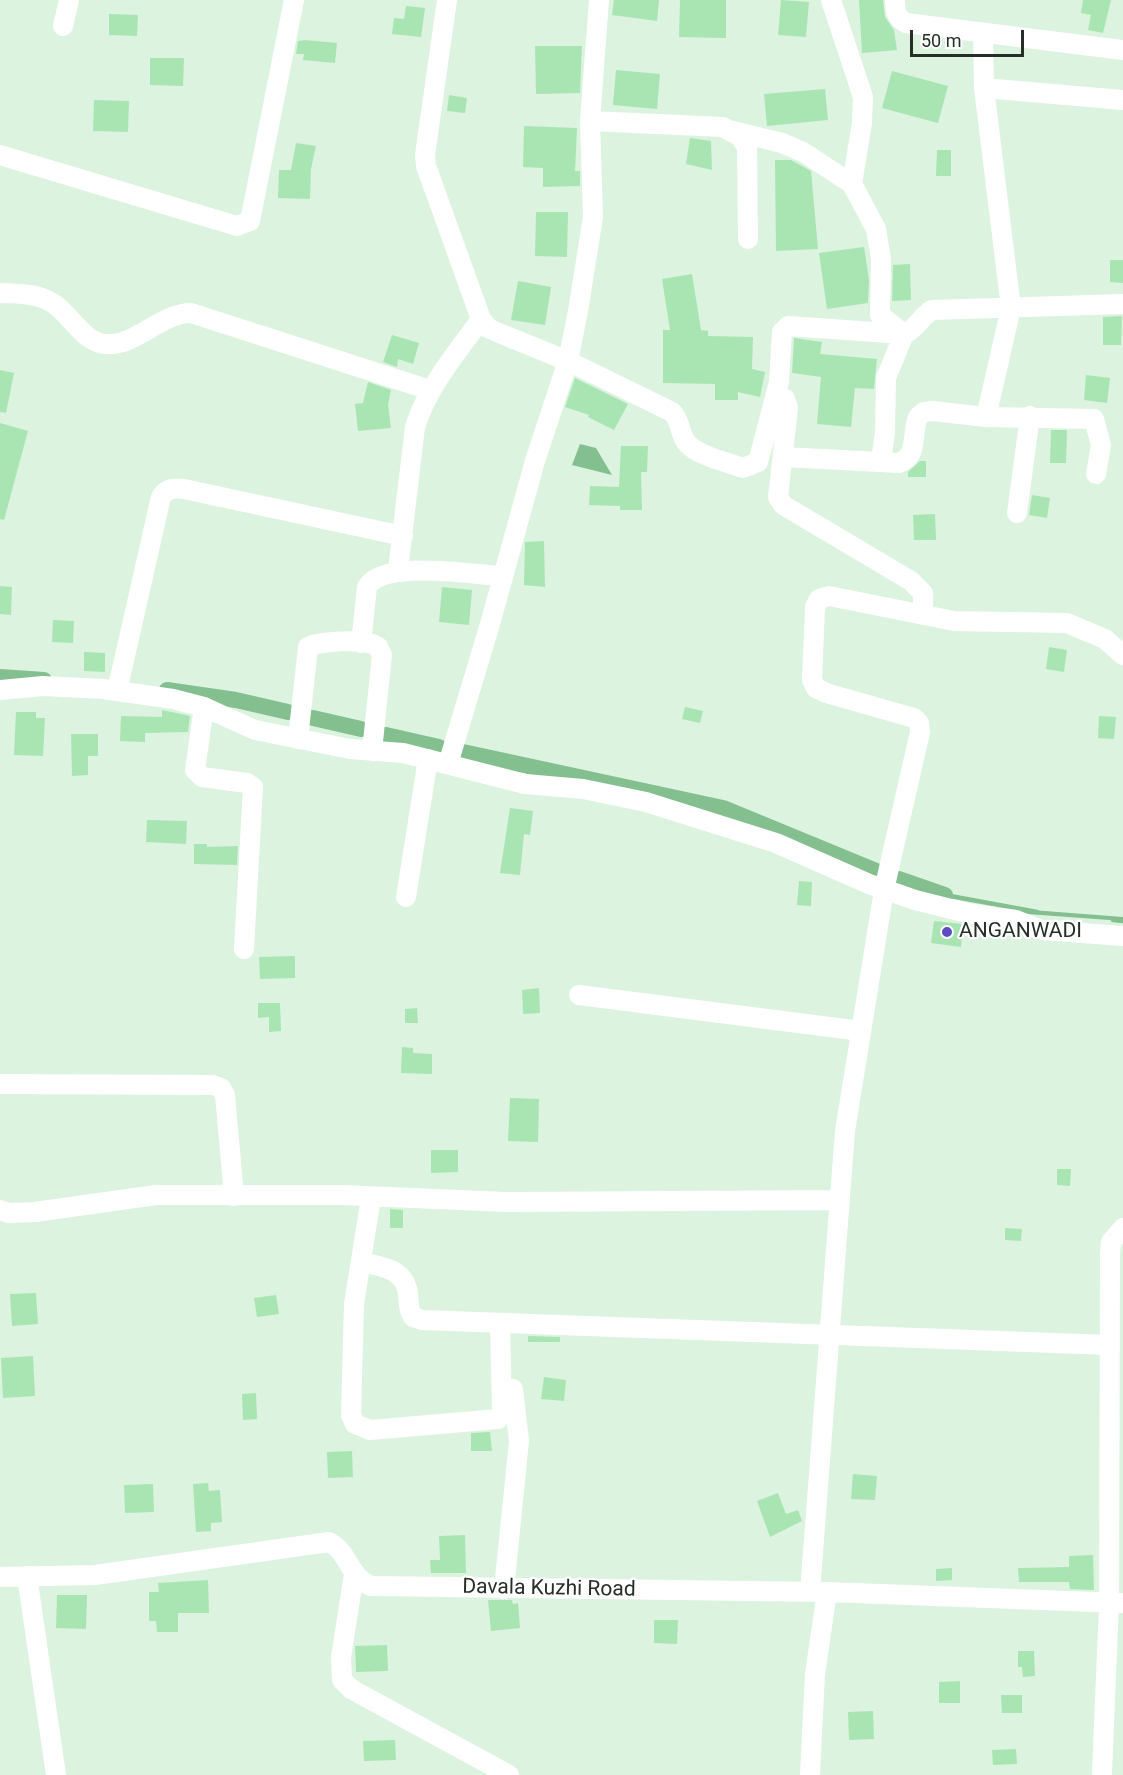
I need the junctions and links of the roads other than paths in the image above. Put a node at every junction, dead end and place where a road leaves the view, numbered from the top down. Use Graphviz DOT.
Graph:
graph roads {
  1 [pos="69,0"];
  2 [pos="294,0"];
  3 [pos="447,0"];
  4 [pos="599,0"];
  5 [pos="831,0"];
  6 [pos="895,0"];
  7 [pos="63,26"];
  8 [pos="983,34"];
  9 [pos="1123,50"];
  10 [pos="984,88"];
  11 [pos="1123,100"];
  12 [pos="590,121"];
  13 [pos="733,131"];
  14 [pos="0,155"];
  15 [pos="852,184"];
  16 [pos="748,239"];
  17 [pos="0,293"];
  18 [pos="1123,304"];
  19 [pos="1011,308"];
  20 [pos="481,319"];
  21 [pos="903,334"];
  22 [pos="568,362"];
  23 [pos="779,382"];
  24 [pos="430,390"];
  25 [pos="1030,416"];
  26 [pos="986,417"];
  27 [pos="783,457"];
  28 [pos="881,462"];
  29 [pos="1096,474"];
  30 [pos="1017,513"];
  31 [pos="403,536"];
  32 [pos="398,570"];
  33 [pos="502,576"];
  34 [pos="922,613"];
  35 [pos="361,643"];
  36 [pos="1123,655"];
  37 [pos="0,690"];
  38 [pos="117,691"];
  39 [pos="204,707"];
  40 [pos="298,739"];
  41 [pos="372,751"];
  42 [pos="428,759"];
  43 [pos="448,764"];
  44 [pos="884,890"];
  45 [pos="406,897"];
  46 [pos="1123,936"];
  47 [pos="244,949"];
  48 [pos="579,995"];
  49 [pos="861,1031"];
  50 [pos="0,1084"];
  51 [pos="234,1196"];
  52 [pos="371,1198"];
  53 [pos="839,1200"];
  54 [pos="0,1210"];
  55 [pos="1123,1228"];
  56 [pos="361,1262"];
  57 [pos="506,1324"];
  58 [pos="828,1336"];
  59 [pos="1110,1345"];
  60 [pos="354,1574"];
  61 [pos="27,1576"];
  62 [pos="0,1577"];
  63 [pos="504,1589"];
  64 [pos="818,1592"];
  65 [pos="1116,1603"];
  66 [pos="1102,1773"];
  67 [pos="56,1775"];
  68 [pos="509,1775"];
  69 [pos="810,1775"];
  1 -- 7 [label="street"];
  2 -- 14 [label="street"];
  3 -- 20 [label="street"];
  4 -- 12 [label="street"];
  5 -- 15 [label="street"];
  6 -- 8 [label="street"];
  8 -- 9 [label="street"];
  8 -- 10 [label="street"];
  10 -- 11 [label="street"];
  10 -- 19 [label="street"];
  12 -- 13 [label="street"];
  12 -- 22 [label="street"];
  13 -- 15 [label="street"];
  13 -- 16 [label="street"];
  15 -- 21 [label="street"];
  17 -- 24 [label="street"];
  18 -- 19 [label="street"];
  19 -- 21 [label="street"];
  19 -- 26 [label="street"];
  20 -- 22 [label="street"];
  20 -- 24 [label="street"];
  21 -- 23 [label="street"];
  21 -- 28 [label="street"];
  22 -- 23 [label="street"];
  22 -- 33 [label="street"];
  23 -- 27 [label="street"];
  24 -- 31 [label="street"];
  25 -- 26 [label="street"];
  25 -- 29 [label="street"];
  25 -- 30 [label="street"];
  26 -- 28 [label="street"];
  27 -- 28 [label="street"];
  27 -- 34 [label="street"];
  31 -- 32 [label="street"];
  31 -- 38 [label="street"];
  32 -- 33 [label="street"];
  32 -- 35 [label="street"];
  33 -- 43 [label="street"];
  34 -- 36 [label="street"];
  34 -- 44 [label="street"];
  35 -- 40 [label="street"];
  35 -- 41 [label="street"];
  37 -- 38 [label="street"];
  38 -- 39 [label="street"];
  39 -- 40 [label="street"];
  39 -- 47 [label="street"];
  40 -- 41 [label="street"];
  41 -- 42 [label="street"];
  42 -- 43 [label="street"];
  42 -- 45 [label="street"];
  43 -- 44 [label="street"];
  44 -- 46 [label="street"];
  44 -- 49 [label="street"];
  48 -- 49 [label="street"];
  49 -- 53 [label="street"];
  50 -- 51 [label="street"];
  51 -- 52 [label="street"];
  51 -- 54 [label="street"];
  52 -- 53 [label="street"];
  52 -- 56 [label="street"];
  53 -- 58 [label="street"];
  55 -- 59 [label="street"];
  56 -- 57 [label="street"];
  56 -- 57 [label="street"];
  57 -- 58 [label="street"];
  57 -- 63 [label="street"];
  58 -- 59 [label="street"];
  58 -- 64 [label="street"];
  59 -- 65 [label="street"];
  60 -- 61 [label="street"];
  60 -- 63 [label="street, Davala Kuzhi Road"];
  60 -- 68 [label="street"];
  61 -- 62 [label="street"];
  61 -- 67 [label="street"];
  63 -- 64 [label="street, Davala Kuzhi Road"];
  64 -- 65 [label="street, Davala Kuzhi Road"];
  64 -- 69 [label="street"];
  65 -- 66 [label="street"];
}
